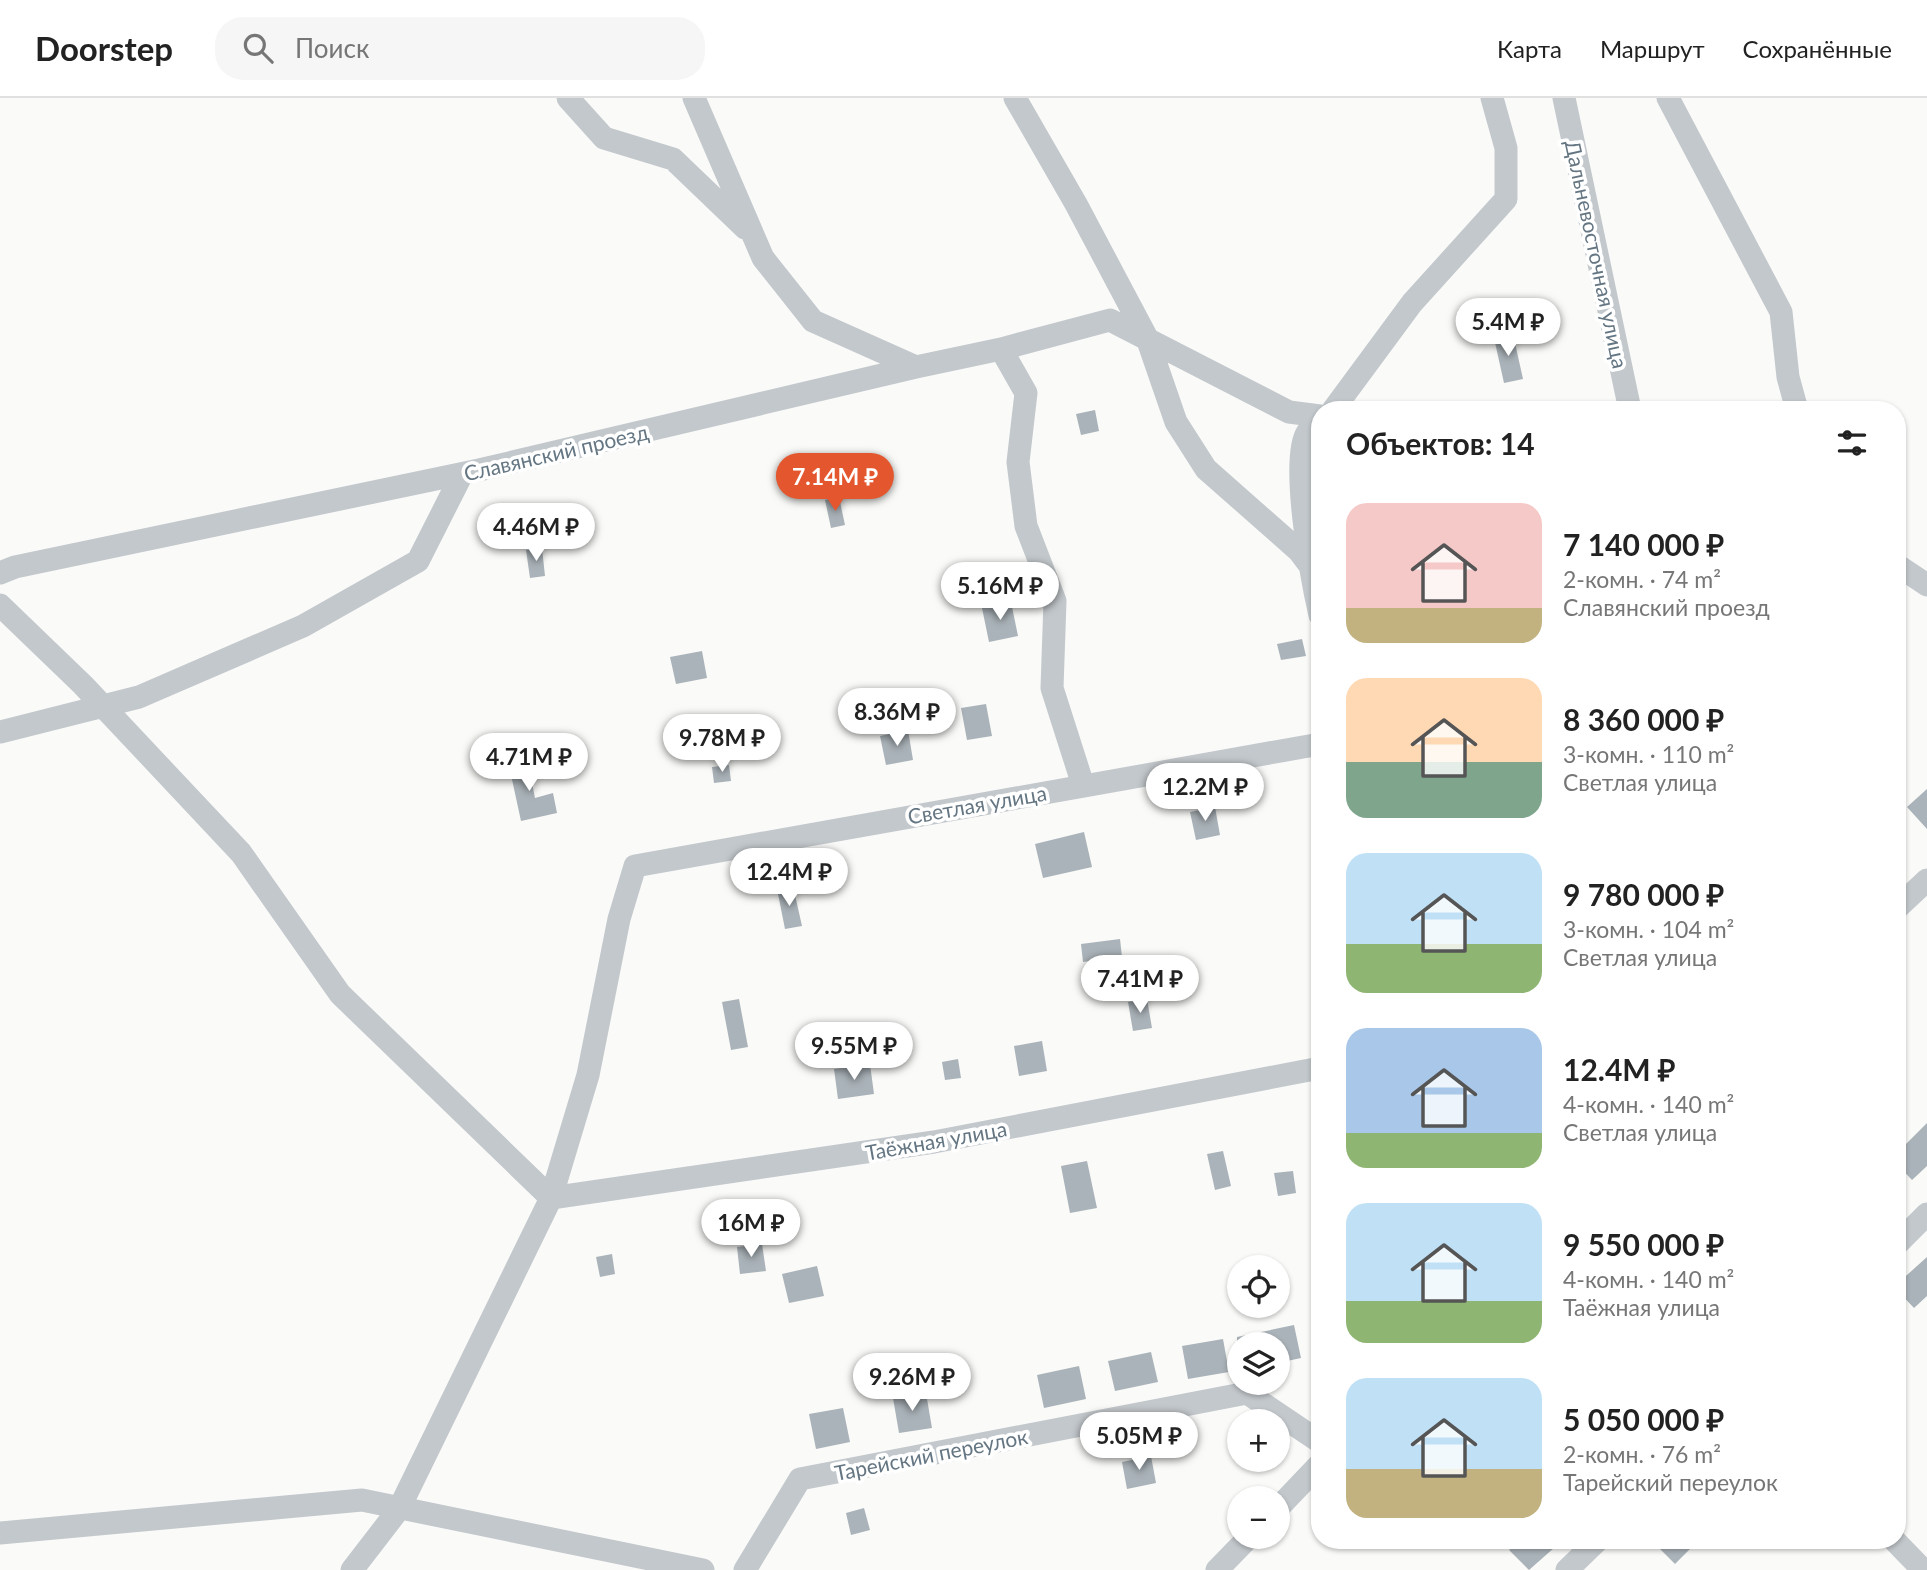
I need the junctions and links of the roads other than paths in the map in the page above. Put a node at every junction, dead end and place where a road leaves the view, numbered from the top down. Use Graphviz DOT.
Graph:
graph roads {
  1 [pos="568,98"];
  2 [pos="694,98"];
  3 [pos="1015,98"];
  4 [pos="1492,98"];
  5 [pos="1563,98"];
  6 [pos="1668,98"];
  7 [pos="753,235"];
  8 [pos="1147,338"];
  9 [pos="1001,349"];
  10 [pos="916,367"];
  11 [pos="1340,401"];
  12 [pos="1628,401"];
  13 [pos="1795,401"];
  14 [pos="1311,415"];
  15 [pos="1311,429"];
  16 [pos="461,474"];
  17 [pos="1311,546"];
  18 [pos="1311,567"];
  19 [pos="1906,571"];
  20 [pos="0,573"];
  21 [pos="1927,585"];
  22 [pos="0,605"];
  23 [pos="103,706"];
  24 [pos="0,732"];
  25 [pos="1311,746"];
  26 [pos="1083,785"];
  27 [pos="1927,880"];
  28 [pos="1906,900"];
  29 [pos="1311,1070"];
  30 [pos="551,1199"];
  31 [pos="1927,1214"];
  32 [pos="1906,1235"];
  33 [pos="1311,1436"];
  34 [pos="1311,1473"];
  35 [pos="1290,1495"];
  36 [pos="399,1509"];
  37 [pos="0,1534"];
  38 [pos="1237,1549"];
  39 [pos="1589,1549"];
  40 [pos="1903,1549"];
  41 [pos="1922,1567"];
  42 [pos="352,1570"];
  43 [pos="703,1570"];
  44 [pos="745,1570"];
  45 [pos="1217,1570"];
  46 [pos="1567,1570"];
  1 -- 7 [label="street"];
  2 -- 7 [label="street"];
  3 -- 8 [label="street"];
  4 -- 11 [label="street"];
  5 -- 12 [label="street, Дальневосточная улица"];
  6 -- 13 [label="street"];
  7 -- 10 [label="street"];
  8 -- 9 [label="street, Славянский проезд"];
  8 -- 14 [label="street"];
  8 -- 18 [label="street"];
  9 -- 10 [label="street, Славянский проезд"];
  9 -- 26 [label="street"];
  10 -- 16 [label="street, Славянский проезд"];
  15 -- 17 [label="street"];
  16 -- 20 [label="street, Славянский проезд"];
  16 -- 23 [label="street"];
  19 -- 21 [label="street"];
  22 -- 23 [label="street"];
  23 -- 24 [label="street"];
  23 -- 30 [label="street"];
  25 -- 26 [label="street, Светлая улица"];
  26 -- 30 [label="street, Светлая улица"];
  27 -- 28 [label="street"];
  29 -- 30 [label="street, Таёжная улица"];
  30 -- 36 [label="street"];
  31 -- 32 [label="street"];
  33 -- 44 [label="street, Тарейский переулок"];
  34 -- 35 [label="street"];
  36 -- 37 [label="street"];
  36 -- 42 [label="street"];
  36 -- 43 [label="street"];
  38 -- 45 [label="street"];
  39 -- 46 [label="street"];
  40 -- 41 [label="street"];
}
